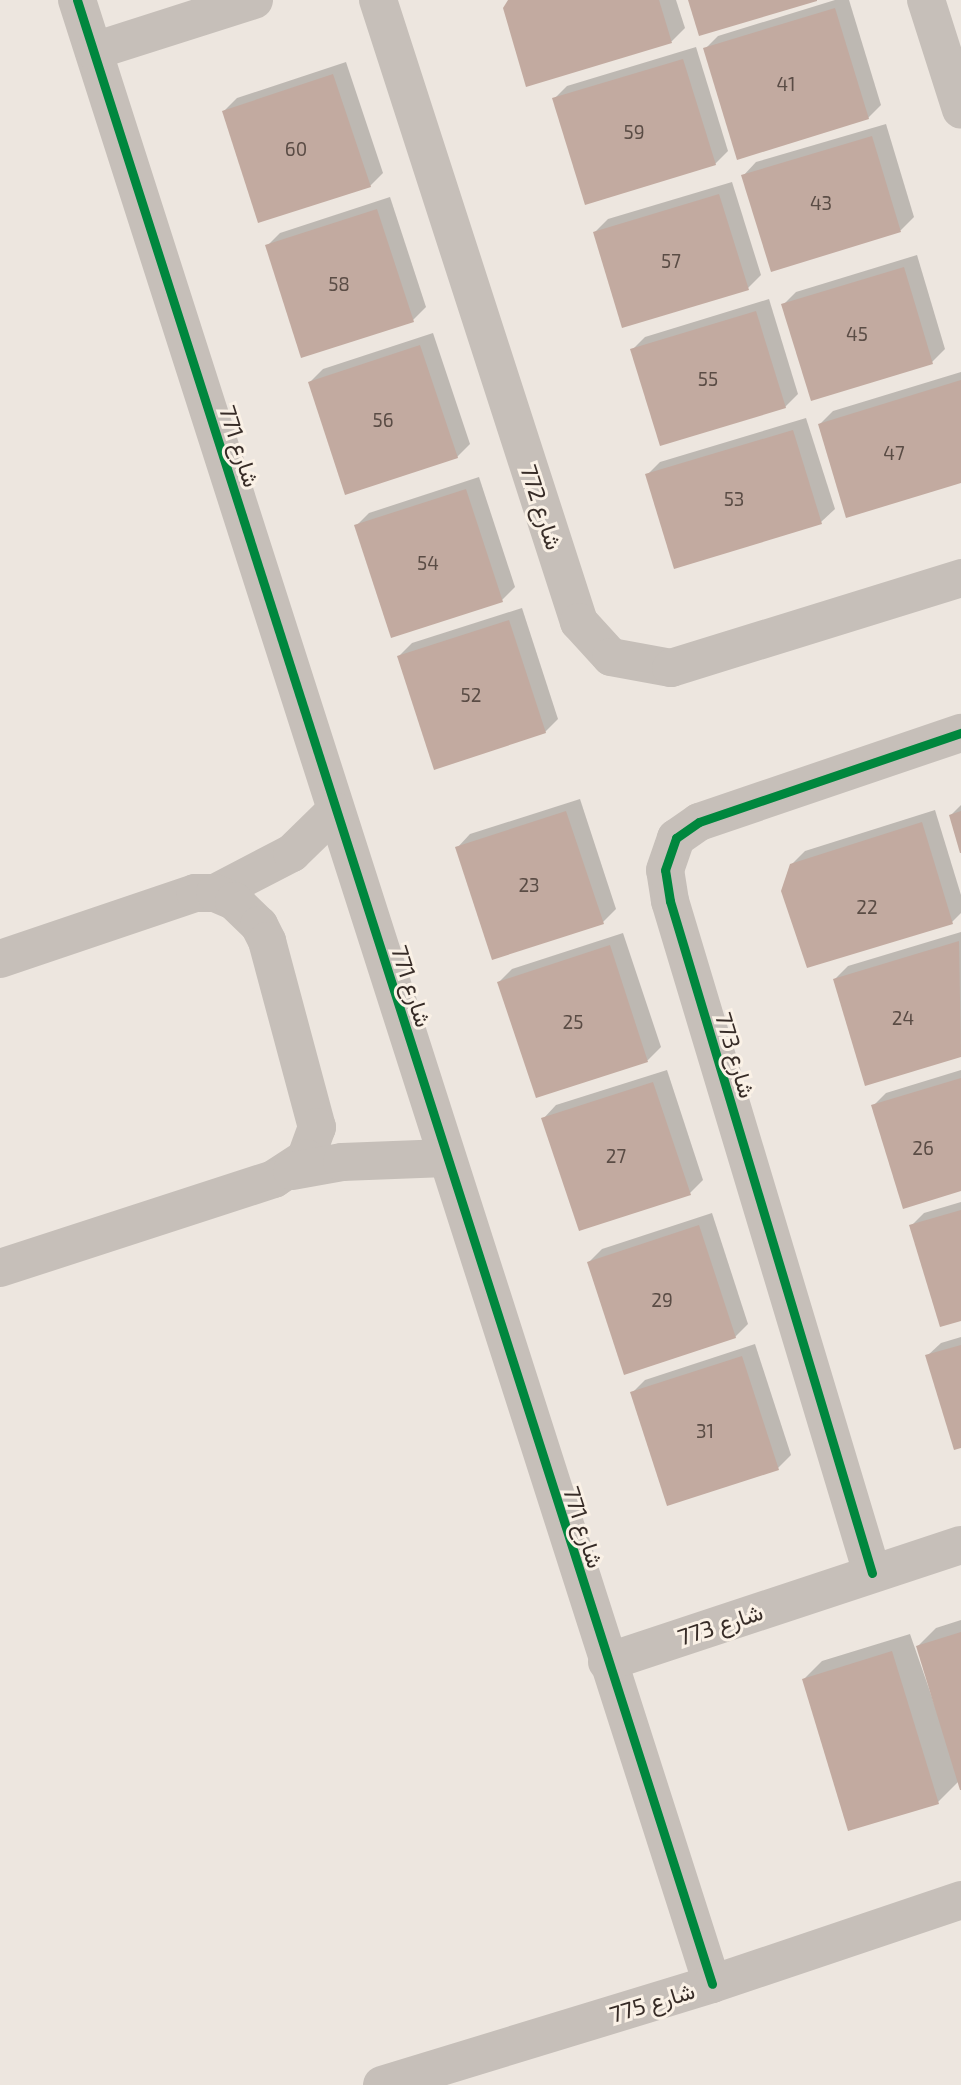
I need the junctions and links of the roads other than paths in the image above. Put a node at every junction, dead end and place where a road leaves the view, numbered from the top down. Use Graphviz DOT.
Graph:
graph roads {
  1 [pos="77,0"];
  2 [pos="254,0"];
  3 [pos="378,0"];
  4 [pos="926,0"];
  5 [pos="94,51"];
  6 [pos="961,110"];
  7 [pos="961,578"];
  8 [pos="961,733"];
  9 [pos="335,811"];
  10 [pos="215,893"];
  11 [pos="0,959"];
  12 [pos="446,1158"];
  13 [pos="292,1171"];
  14 [pos="0,1268"];
  15 [pos="961,1545"];
  16 [pos="873,1573"];
  17 [pos="607,1662"];
  18 [pos="961,1900"];
  19 [pos="712,1984"];
  20 [pos="382,2085"];
  1 -- 5 [label="street, شارع 771"];
  2 -- 5 [label="street"];
  3 -- 7 [label="street, شارع 772"];
  4 -- 6 [label="street"];
  5 -- 9 [label="street, شارع 771"];
  8 -- 16 [label="street, شارع 773"];
  9 -- 10 [label="street"];
  9 -- 12 [label="street, شارع 771"];
  10 -- 11 [label="street"];
  10 -- 13 [label="street"];
  12 -- 13 [label="street"];
  12 -- 17 [label="street, شارع 771"];
  13 -- 14 [label="street"];
  15 -- 16 [label="street, شارع 773"];
  16 -- 17 [label="street, شارع 773"];
  17 -- 19 [label="street, شارع 771"];
  18 -- 19 [label="street, شارع 775"];
  19 -- 20 [label="street, شارع 775"];
}
